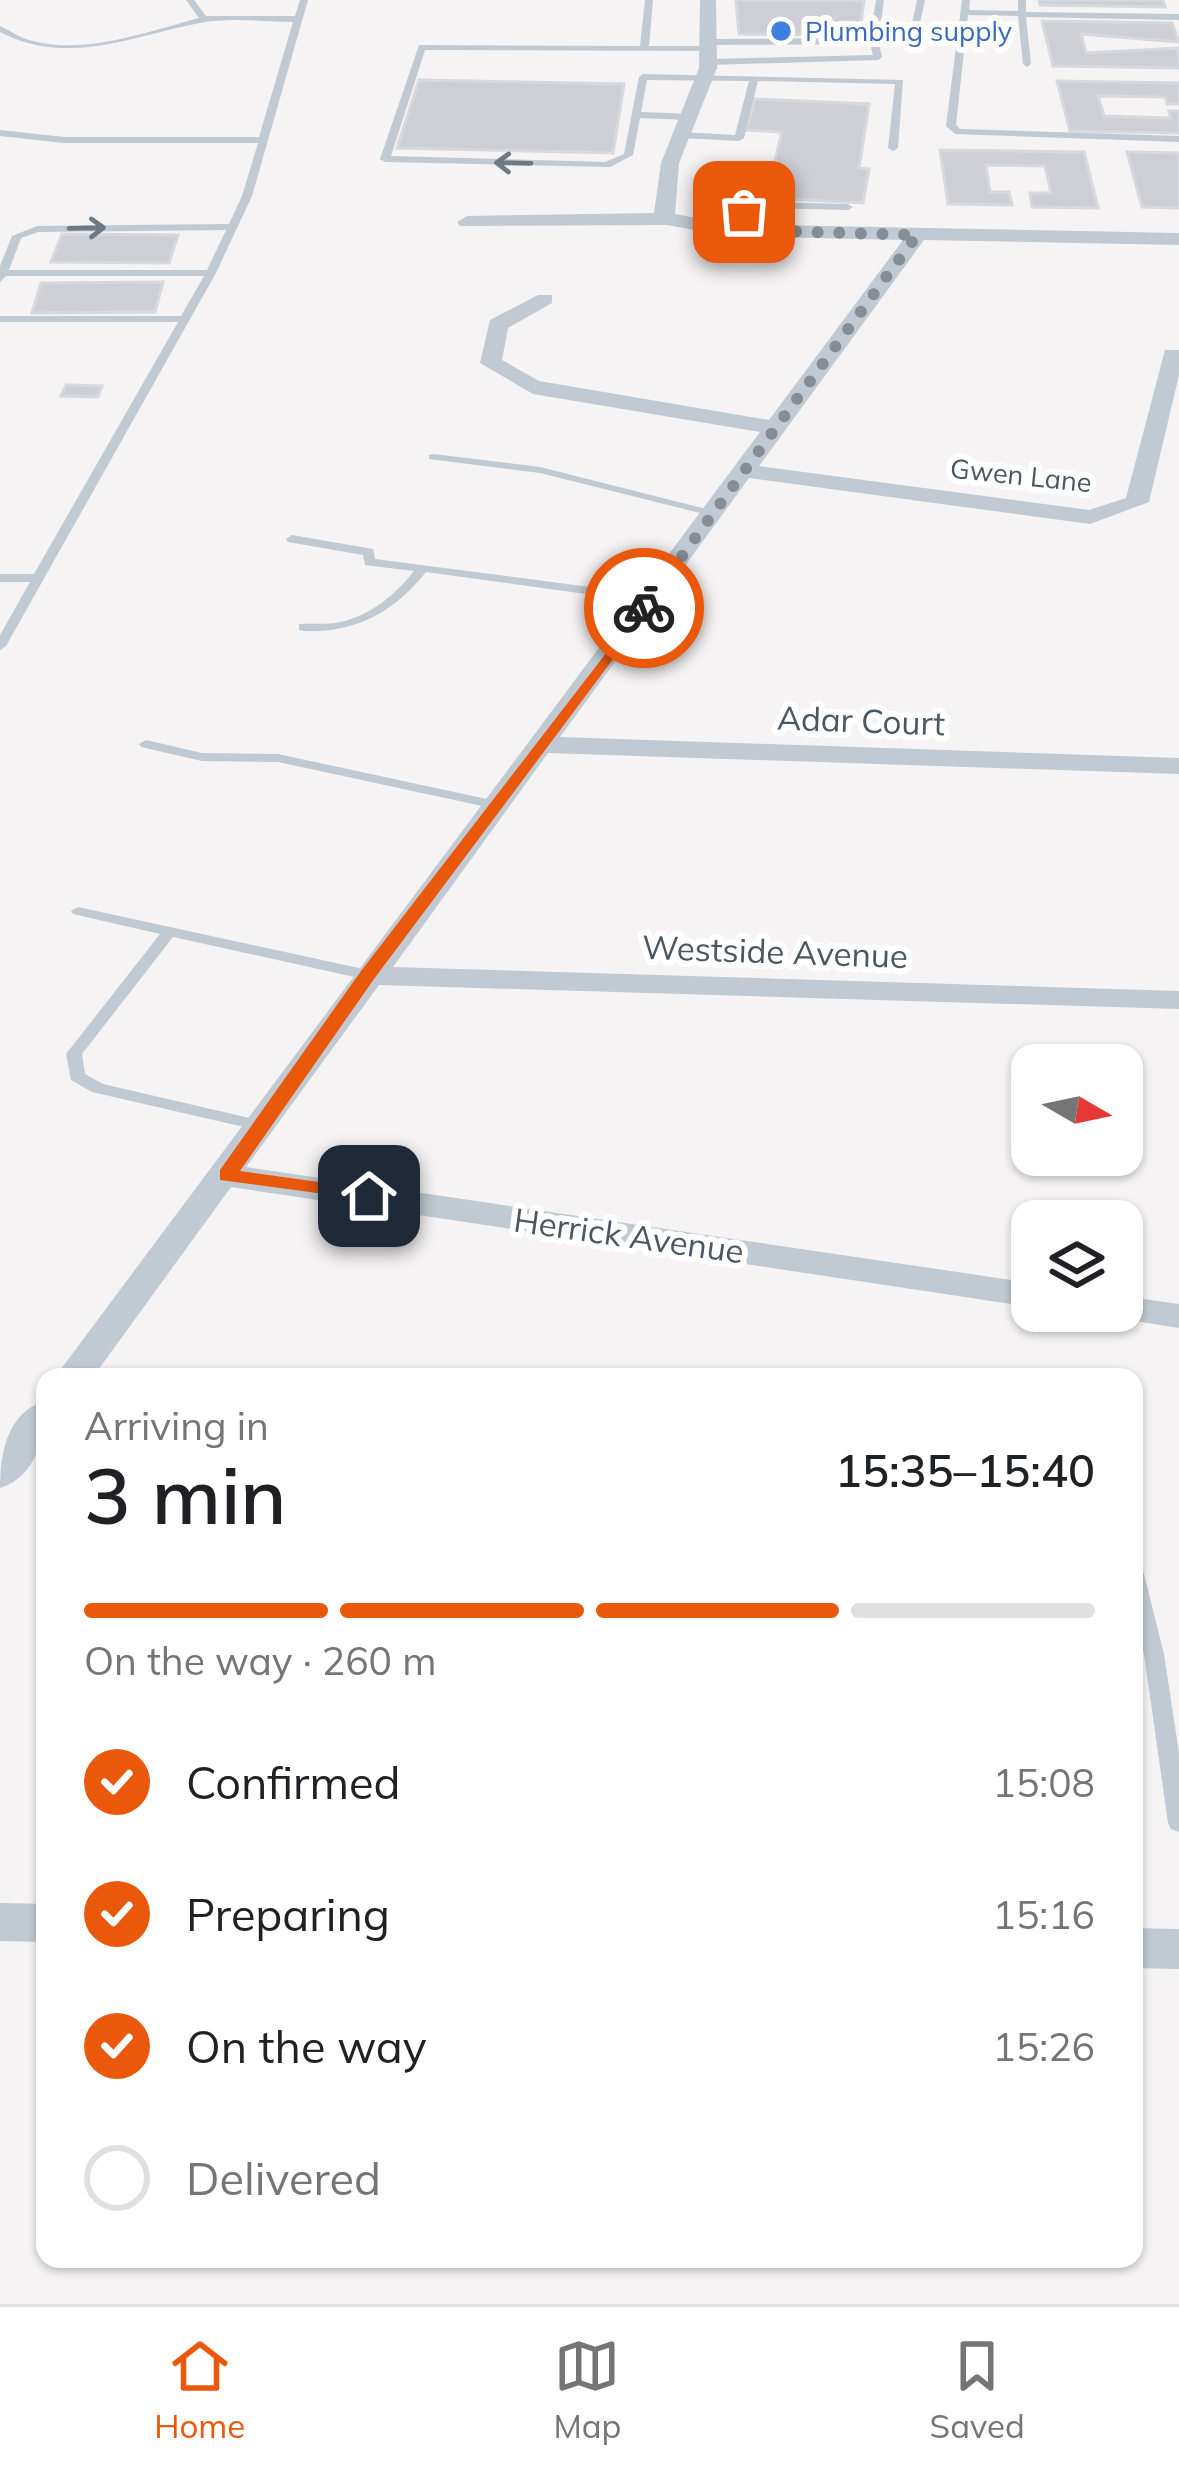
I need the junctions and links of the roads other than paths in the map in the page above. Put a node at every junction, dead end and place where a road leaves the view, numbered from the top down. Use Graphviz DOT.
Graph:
graph roads {
  1 [pos="190,0"];
  2 [pos="304,0"];
  3 [pos="649,0"];
  4 [pos="708,0"];
  5 [pos="880,0"];
  6 [pos="920,0"];
  7 [pos="1022,0"];
  8 [pos="965,6"];
  9 [pos="1022,14"];
  10 [pos="1179,16"];
  11 [pos="299,19"];
  12 [pos="204,20"];
  13 [pos="0,29"];
  14 [pos="874,41"];
  15 [pos="735,42"];
  16 [pos="644,49"];
  17 [pos="708,58"];
  18 [pos="736,61"];
  19 [pos="1027,64"];
  20 [pos="754,79"];
  21 [pos="637,115"];
  22 [pos="686,126"];
  23 [pos="0,133"];
  24 [pos="1179,139"];
  25 [pos="265,140"];
  26 [pos="893,148"];
  27 [pos="848,207"];
  28 [pos="668,219"];
  29 [pos="467,222"];
  30 [pos="232,227"];
  31 [pos="743,230"];
  32 [pos="917,235"];
  33 [pos="1179,239"];
  34 [pos="211,273"];
  35 [pos="1,276"];
  36 [pos="545,299"];
  37 [pos="0,319"];
  38 [pos="181,319"];
  39 [pos="1173,355"];
  40 [pos="778,428"];
  41 [pos="433,457"];
  42 [pos="747,471"];
  43 [pos="716,513"];
  44 [pos="292,539"];
  45 [pos="422,568"];
  46 [pos="0,578"];
  47 [pos="39,578"];
  48 [pos="651,599"];
  49 [pos="0,612"];
  50 [pos="19,612"];
  51 [pos="304,627"];
  52 [pos="1,644"];
  53 [pos="146,744"];
  54 [pos="542,745"];
  55 [pos="1179,766"];
  56 [pos="496,805"];
  57 [pos="78,911"];
  58 [pos="170,931"];
  59 [pos="368,975"];
  60 [pos="1179,1000"];
  61 [pos="262,1126"];
  62 [pos="226,1175"];
  63 [pos="1011,1291"];
  64 [pos="1143,1311"];
  65 [pos="1179,1316"];
  66 [pos="80,1368"];
  67 [pos="36,1426"];
  68 [pos="0,1474"];
  69 [pos="1143,1610"];
  70 [pos="1179,1823"];
  71 [pos="0,1922"];
  72 [pos="36,1923"];
  73 [pos="1143,1948"];
  74 [pos="1179,1949"];
  1 -- 12 [label="lane"];
  2 -- 11 [label="lane"];
  3 -- 16 [label="lane"];
  4 -- 17 [label="street"];
  5 -- 14 [label="lane"];
  6 -- 14 [label="lane"];
  7 -- 9 [label="lane"];
  8 -- 9 [label="lane"];
  8 -- 24 [label="lane"];
  9 -- 10 [label="lane"];
  9 -- 19 [label="lane"];
  11 -- 12 [label="lane"];
  11 -- 25 [label="lane"];
  12 -- 13 [label="lane"];
  14 -- 15 [label="lane"];
  14 -- 18 [label="lane"];
  15 -- 17 [label="lane"];
  15 -- 18 [label="lane"];
  16 -- 17 [label="lane"];
  21 -- 16 [label="lane, one-way"];
  17 -- 18 [label="lane"];
  17 -- 20 [label="lane"];
  17 -- 21 [label="lane"];
  17 -- 22 [label="street"];
  20 -- 22 [label="lane"];
  20 -- 26 [label="lane"];
  21 -- 22 [label="lane"];
  22 -- 28 [label="street"];
  23 -- 25 [label="lane"];
  25 -- 30 [label="lane"];
  27 -- 31 [label="lane"];
  28 -- 29 [label="street"];
  28 -- 31 [label="street"];
  30 -- 34 [label="lane"];
  35 -- 30 [label="lane, one-way"];
  31 -- 32 [label="street"];
  32 -- 33 [label="street"];
  32 -- 40 [label="street"];
  34 -- 35 [label="lane"];
  34 -- 38 [label="lane"];
  36 -- 40 [label="street"];
  37 -- 38 [label="lane"];
  38 -- 47 [label="lane"];
  39 -- 42 [label="street, Gwen Lane"];
  40 -- 42 [label="street"];
  41 -- 43 [label="lane"];
  42 -- 43 [label="street"];
  43 -- 48 [label="street"];
  44 -- 45 [label="lane"];
  45 -- 48 [label="lane"];
  45 -- 51 [label="lane"];
  46 -- 47 [label="lane"];
  47 -- 50 [label="lane"];
  48 -- 54 [label="street"];
  49 -- 50 [label="lane"];
  50 -- 52 [label="lane"];
  53 -- 56 [label="lane"];
  54 -- 55 [label="street, Adar Court"];
  54 -- 56 [label="street"];
  56 -- 59 [label="street"];
  57 -- 58 [label="lane"];
  58 -- 59 [label="lane"];
  58 -- 61 [label="lane"];
  59 -- 60 [label="street, Westside Avenue"];
  59 -- 61 [label="street"];
  61 -- 62 [label="street"];
  62 -- 63 [label="street, Herrick Avenue"];
  62 -- 66 [label="street"];
  64 -- 65 [label="street"];
  67 -- 68 [label="street"];
  69 -- 70 [label="lane"];
  71 -- 72 [label="street"];
  73 -- 74 [label="street"];
}
